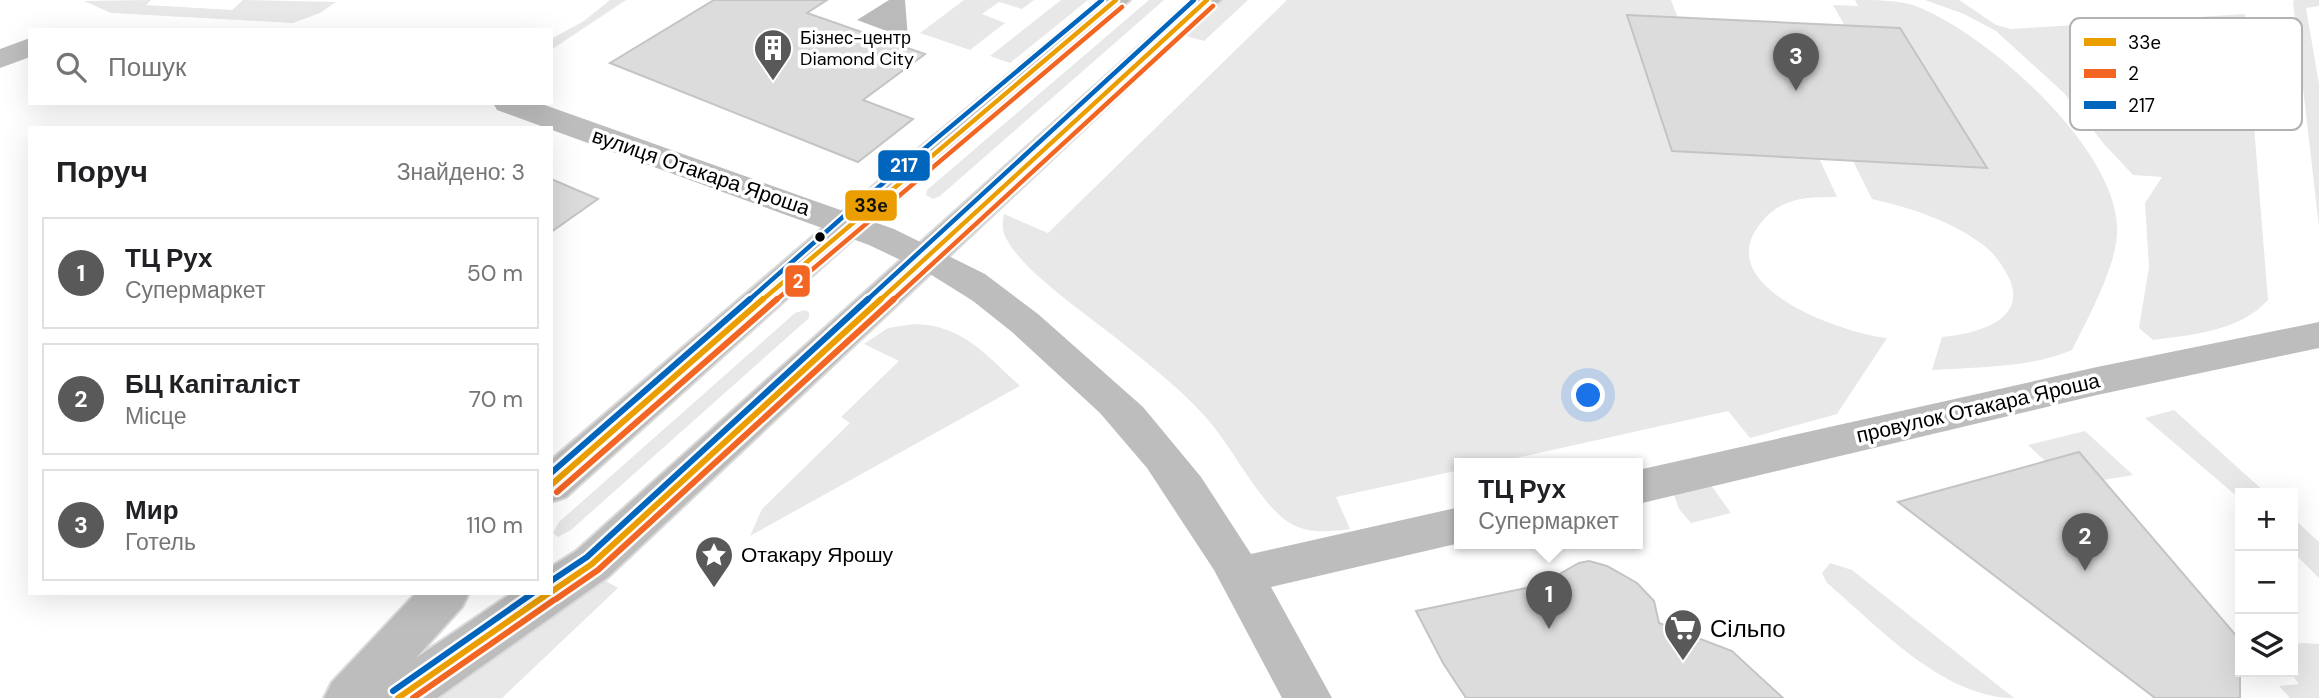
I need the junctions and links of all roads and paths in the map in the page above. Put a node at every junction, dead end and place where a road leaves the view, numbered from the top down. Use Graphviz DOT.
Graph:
graph roads {
  1 [pos="1115,0"];
  2 [pos="1207,0"];
  3 [pos="0,33"];
  4 [pos="28,33"];
  5 [pos="28,48"];
  6 [pos="0,59"];
  7 [pos="513,105"];
  8 [pos="850,223"];
  9 [pos="924,256"];
  10 [pos="2319,335"];
  11 [pos="553,483"];
  12 [pos="1643,486"];
  13 [pos="1454,527"];
  14 [pos="1242,575"];
  15 [pos="553,591"];
  16 [pos="444,595"];
  17 [pos="547,595"];
  18 [pos="349,698"];
  19 [pos="398,698"];
  20 [pos="1307,698"];
  1 -- 8 [label="main road"];
  2 -- 9 [label="main road"];
  3 -- 4 [label="main road"];
  5 -- 6 [label="main road"];
  7 -- 8 [label="main road, вулиця Отакара Яроша"];
  8 -- 9 [label="main road, вулиця Отакара Яроша"];
  8 -- 11 [label="main road"];
  9 -- 14 [label="main road, вулиця Отакара Яроша"];
  9 -- 15 [label="main road"];
  10 -- 12 [label="main road, провулок Отакара Яроша"];
  13 -- 14 [label="main road"];
  14 -- 20 [label="main road, вулиця Отакара Яроша"];
  16 -- 18 [label="main road"];
  17 -- 19 [label="main road"];
}
